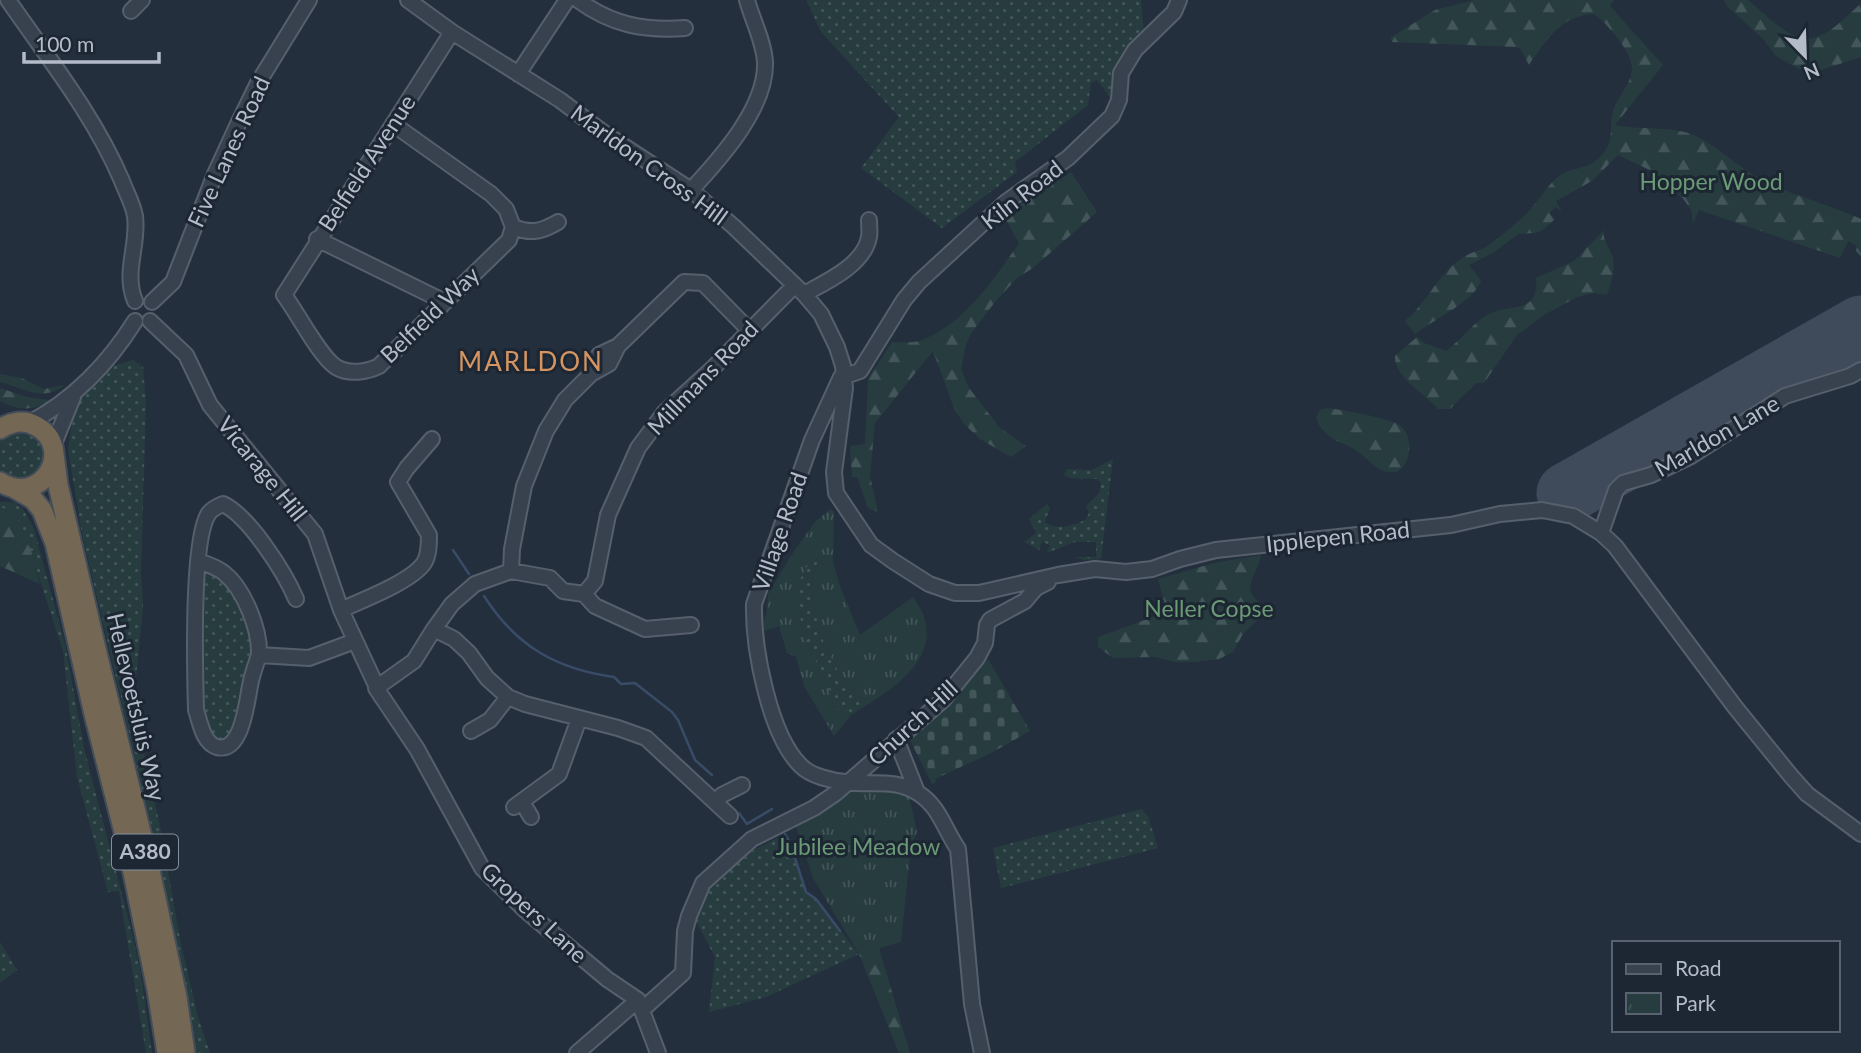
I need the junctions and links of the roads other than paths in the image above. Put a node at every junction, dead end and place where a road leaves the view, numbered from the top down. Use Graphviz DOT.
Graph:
graph roads {
  1 [pos="8,0"];
  2 [pos="309,0"];
  3 [pos="408,0"];
  4 [pos="567,0"];
  5 [pos="578,0"];
  6 [pos="747,0"];
  7 [pos="1179,0"];
  8 [pos="685,27"];
  9 [pos="452,32"];
  10 [pos="518,74"];
  11 [pos="393,124"];
  12 [pos="691,190"];
  13 [pos="869,220"];
  14 [pos="558,222"];
  15 [pos="513,227"];
  16 [pos="317,239"];
  17 [pos="799,290"];
  18 [pos="284,295"];
  19 [pos="135,300"];
  20 [pos="152,302"];
  21 [pos="445,302"];
  22 [pos="135,321"];
  23 [pos="150,321"];
  24 [pos="749,330"];
  25 [pos="1861,370"];
  26 [pos="843,373"];
  27 [pos="73,395"];
  28 [pos="0,411"];
  29 [pos="27,423"];
  30 [pos="0,429"];
  31 [pos="432,439"];
  32 [pos="53,450"];
  33 [pos="6,487"];
  34 [pos="1601,533"];
  35 [pos="198,561"];
  36 [pos="512,571"];
  37 [pos="1058,575"];
  38 [pos="584,594"];
  39 [pos="296,599"];
  40 [pos="341,610"];
  41 [pos="691,625"];
  42 [pos="433,629"];
  43 [pos="352,637"];
  44 [pos="259,655"];
  45 [pos="376,688"];
  46 [pos="508,697"];
  47 [pos="392,714"];
  48 [pos="579,719"];
  49 [pos="475,724"];
  50 [pos="896,740"];
  51 [pos="847,783"];
  52 [pos="742,785"];
  53 [pos="917,792"];
  54 [pos="716,802"];
  55 [pos="730,816"];
  56 [pos="531,817"];
  57 [pos="1861,834"];
  58 [pos="640,1005"];
  59 [pos="167,1053"];
  60 [pos="185,1053"];
  61 [pos="577,1053"];
  62 [pos="659,1053"];
  63 [pos="982,1053"];
  1 -- 19 [label="street"];
  2 -- 20 [label="street, Five Lanes Road"];
  3 -- 9 [label="street, Marldon Cross Hill"];
  4 -- 10 [label="street"];
  5 -- 8 [label="street"];
  6 -- 12 [label="street"];
  7 -- 26 [label="street, Kiln Road"];
  9 -- 10 [label="street, Marldon Cross Hill"];
  9 -- 11 [label="street, Belfield Avenue"];
  10 -- 12 [label="street, Marldon Cross Hill"];
  11 -- 15 [label="street"];
  11 -- 16 [label="street, Belfield Avenue"];
  12 -- 17 [label="street, Marldon Cross Hill"];
  13 -- 17 [label="street, Millmans Road"];
  14 -- 15 [label="street"];
  15 -- 21 [label="street, Belfield Way"];
  16 -- 18 [label="street, Belfield Avenue"];
  16 -- 21 [label="street"];
  17 -- 24 [label="street, Millmans Road"];
  17 -- 26 [label="street, Marldon Cross Hill"];
  18 -- 21 [label="street, Belfield Way"];
  19 -- 20 [label="street"];
  19 -- 22 [label="street"];
  20 -- 23 [label="street"];
  22 -- 23 [label="street"];
  22 -- 27 [label="street"];
  23 -- 40 [label="street, Vicarage Hill"];
  24 -- 36 [label="street"];
  24 -- 38 [label="street, Millmans Road"];
  25 -- 34 [label="street, Marldon Lane"];
  26 -- 37 [label="street, Ipplepen Road"];
  26 -- 51 [label="street, Village Road"];
  27 -- 29 [label="street"];
  27 -- 32 [label="street"];
  28 -- 29 [label="highway"];
  29 -- 30 [label="highway"];
  29 -- 32 [label="highway"];
  31 -- 40 [label="street"];
  32 -- 33 [label="highway"];
  32 -- 60 [label="highway, Hellevoetsluis Way / A380"];
  33 -- 59 [label="highway, Hellevoetsluis Way / A380"];
  34 -- 37 [label="street, Ipplepen Road"];
  34 -- 57 [label="street, Ipplepen Road"];
  35 -- 39 [label="street"];
  35 -- 44 [label="street"];
  35 -- 44 [label="street"];
  36 -- 38 [label="street"];
  36 -- 42 [label="street"];
  37 -- 50 [label="street, Church Hill"];
  38 -- 41 [label="street"];
  40 -- 43 [label="street, Vicarage Hill"];
  42 -- 45 [label="street"];
  42 -- 46 [label="street"];
  43 -- 44 [label="street"];
  43 -- 45 [label="street, Vicarage Hill"];
  45 -- 47 [label="street"];
  45 -- 58 [label="street, Gropers Lane"];
  46 -- 48 [label="street"];
  46 -- 49 [label="street"];
  48 -- 54 [label="street"];
  48 -- 56 [label="street"];
  50 -- 51 [label="street, Church Hill"];
  50 -- 53 [label="street"];
  51 -- 53 [label="street, Village Road"];
  51 -- 58 [label="street, Church Hill"];
  52 -- 54 [label="street"];
  53 -- 63 [label="street"];
  54 -- 55 [label="street"];
  58 -- 61 [label="street, Church Hill"];
  58 -- 62 [label="street"];
}
